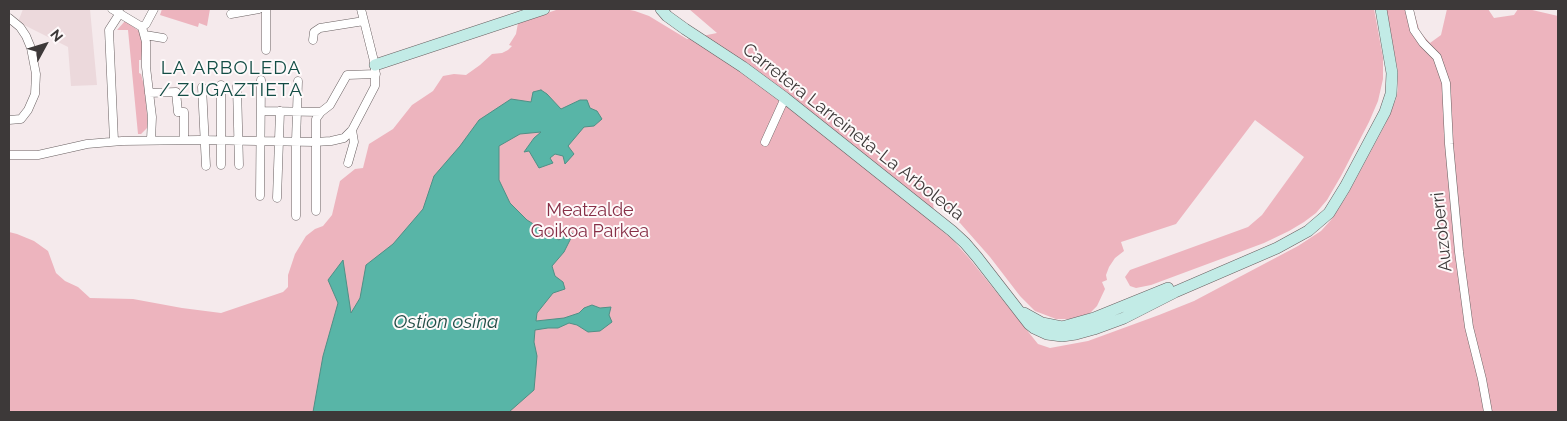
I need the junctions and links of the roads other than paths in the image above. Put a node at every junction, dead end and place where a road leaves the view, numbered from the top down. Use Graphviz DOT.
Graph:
graph roads {
  1 [pos="112,9"];
  2 [pos="154,9"];
  3 [pos="259,9"];
  4 [pos="266,9"];
  5 [pos="361,9"];
  6 [pos="544,9"];
  7 [pos="661,9"];
  8 [pos="1381,9"];
  9 [pos="1409,9"];
  10 [pos="120,13"];
  11 [pos="231,14"];
  12 [pos="9,18"];
  13 [pos="364,21"];
  14 [pos="142,27"];
  15 [pos="144,36"];
  16 [pos="163,38"];
  17 [pos="314,40"];
  18 [pos="266,50"];
  19 [pos="375,69"];
  20 [pos="262,80"];
  21 [pos="298,81"];
  22 [pos="221,85"];
  23 [pos="237,86"];
  24 [pos="202,87"];
  25 [pos="149,93"];
  26 [pos="785,98"];
  27 [pos="262,111"];
  28 [pos="280,112"];
  29 [pos="297,112"];
  30 [pos="321,112"];
  31 [pos="9,120"];
  32 [pos="352,130"];
  33 [pos="151,140"];
  34 [pos="184,140"];
  35 [pos="205,140"];
  36 [pos="222,140"];
  37 [pos="238,140"];
  38 [pos="262,141"];
  39 [pos="278,141"];
  40 [pos="296,141"];
  41 [pos="114,142"];
  42 [pos="316,142"];
  43 [pos="765,142"];
  44 [pos="9,155"];
  45 [pos="348,163"];
  46 [pos="239,164"];
  47 [pos="221,165"];
  48 [pos="206,166"];
  49 [pos="260,196"];
  50 [pos="277,198"];
  51 [pos="316,211"];
  52 [pos="296,216"];
  53 [pos="1488,412"];
  1 -- 10 [label="street"];
  2 -- 14 [label="street"];
  3 -- 11 [label="street"];
  4 -- 18 [label="street"];
  5 -- 13 [label="street"];
  6 -- 19 [label="street"];
  7 -- 26 [label="street, Carretera Larreineta-La Arboleda"];
  8 -- 26 [label="street, Carretera Larreineta-La Arboleda"];
  9 -- 53 [label="street, Auzoberri"];
  10 -- 14 [label="street"];
  10 -- 41 [label="street"];
  12 -- 31 [label="street"];
  13 -- 17 [label="street"];
  13 -- 19 [label="street"];
  14 -- 15 [label="street"];
  15 -- 16 [label="street"];
  15 -- 25 [label="street"];
  19 -- 30 [label="street"];
  19 -- 32 [label="street"];
  20 -- 27 [label="street"];
  21 -- 29 [label="street"];
  22 -- 36 [label="street"];
  23 -- 37 [label="street"];
  24 -- 35 [label="street"];
  25 -- 33 [label="street"];
  25 -- 34 [label="street"];
  26 -- 43 [label="street"];
  27 -- 28 [label="street"];
  27 -- 38 [label="street"];
  28 -- 29 [label="street"];
  28 -- 39 [label="street"];
  29 -- 30 [label="street"];
  29 -- 40 [label="street"];
  30 -- 42 [label="street"];
  32 -- 42 [label="street"];
  32 -- 45 [label="street"];
  33 -- 34 [label="street"];
  33 -- 41 [label="street"];
  34 -- 35 [label="street"];
  35 -- 36 [label="street"];
  35 -- 48 [label="street"];
  36 -- 37 [label="street"];
  36 -- 47 [label="street"];
  37 -- 38 [label="street"];
  37 -- 46 [label="street"];
  38 -- 39 [label="street"];
  38 -- 49 [label="street"];
  39 -- 40 [label="street"];
  39 -- 50 [label="street"];
  40 -- 42 [label="street"];
  40 -- 52 [label="street"];
  41 -- 44 [label="street"];
  42 -- 51 [label="street"];
}
